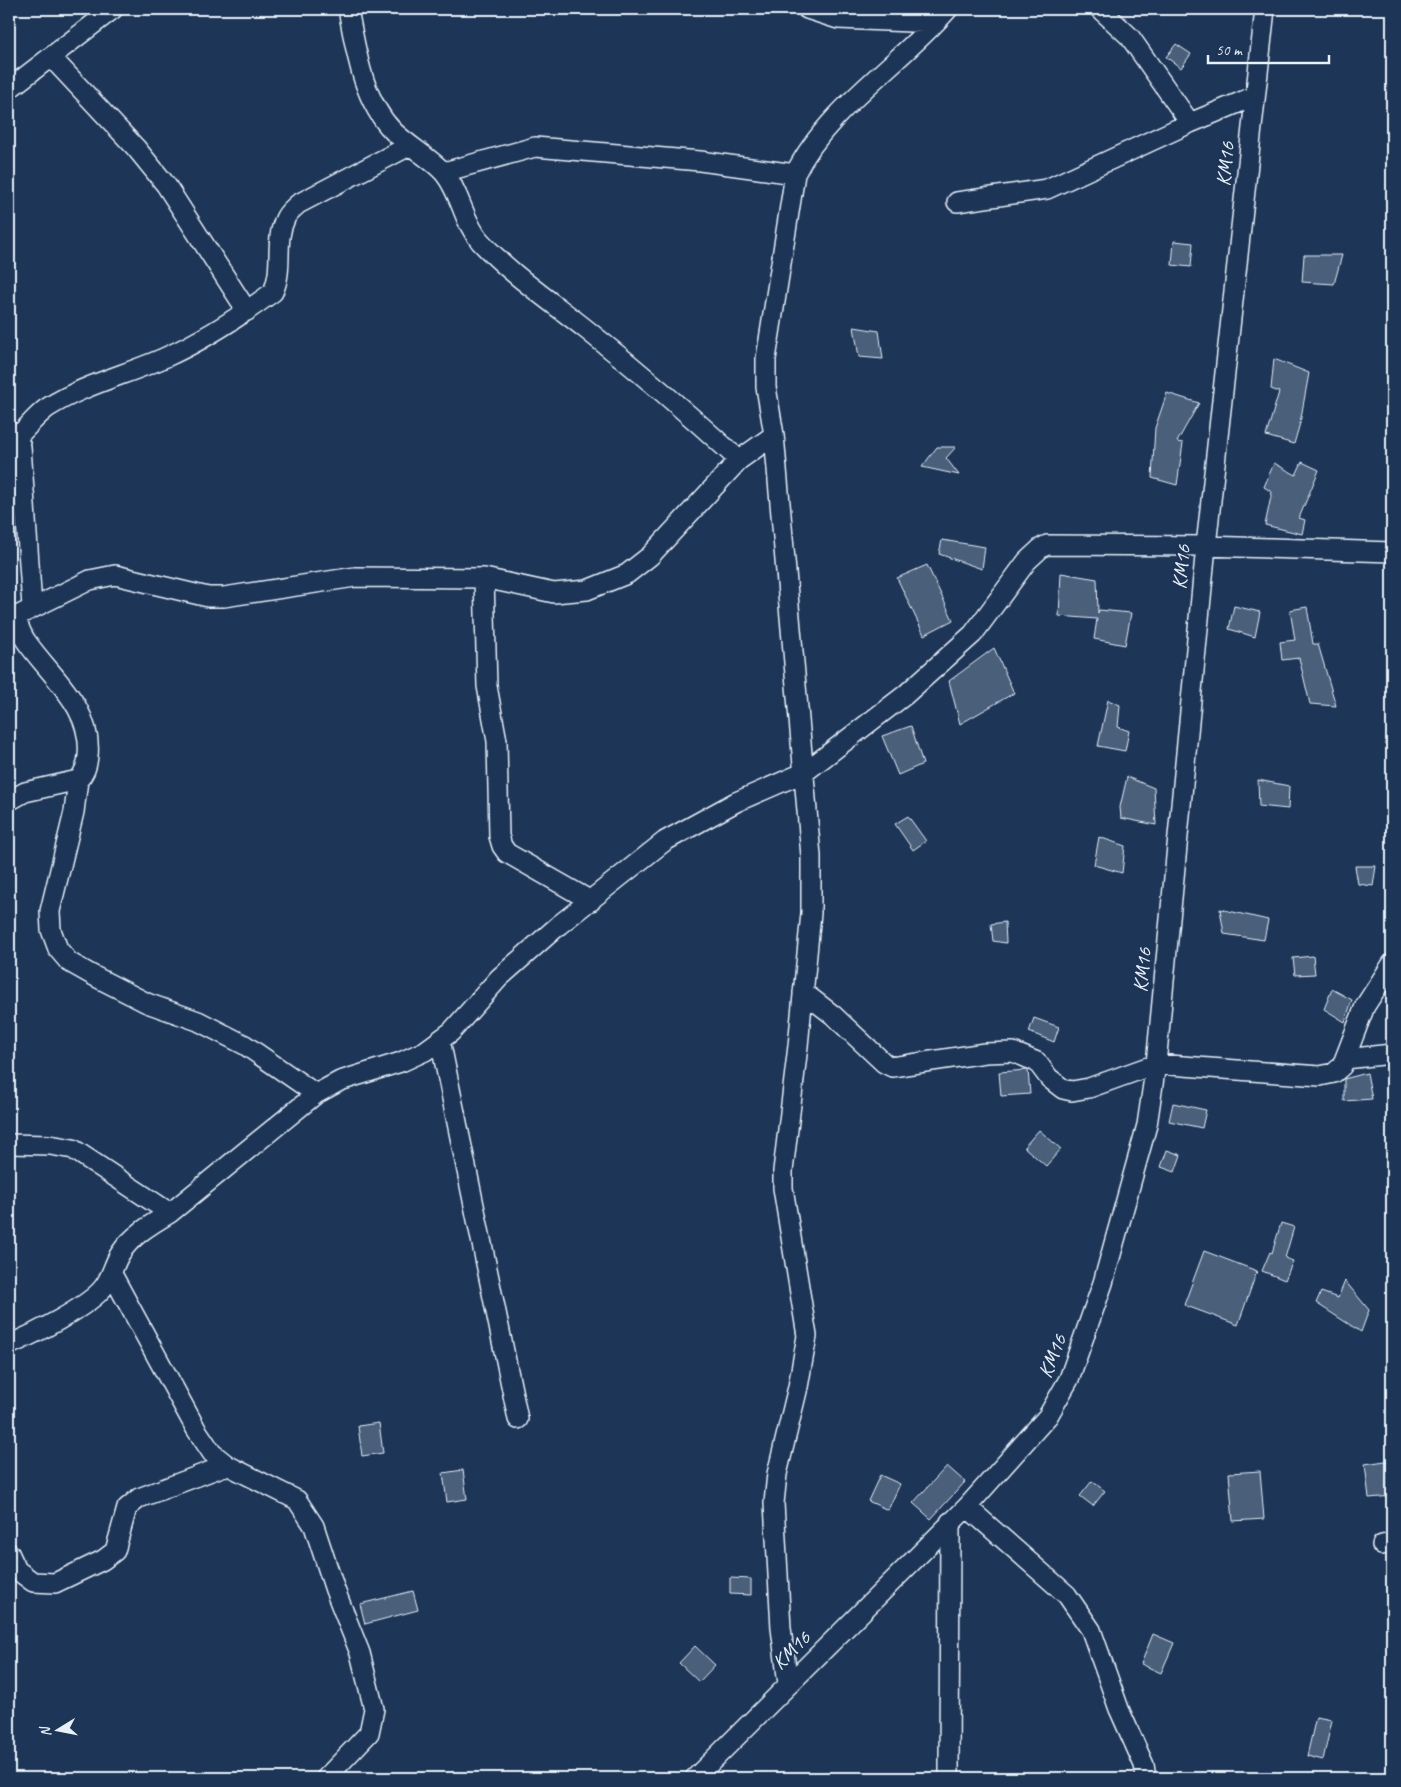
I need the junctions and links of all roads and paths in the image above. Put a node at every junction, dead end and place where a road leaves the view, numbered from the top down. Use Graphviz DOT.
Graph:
graph roads {
  1 [pos="113,9"];
  2 [pos="348,9"];
  3 [pos="807,9"];
  4 [pos="1100,9"];
  5 [pos="1265,9"];
  6 [pos="942,16"];
  7 [pos="51,57"];
  8 [pos="9,89"];
  9 [pos="1255,96"];
  10 [pos="1190,123"];
  11 [pos="409,146"];
  12 [pos="444,172"];
  13 [pos="795,174"];
  14 [pos="957,202"];
  15 [pos="248,311"];
  16 [pos="13,434"];
  17 [pos="774,435"];
  18 [pos="739,460"];
  19 [pos="1206,546"];
  20 [pos="1392,552"];
  21 [pos="484,578"];
  22 [pos="32,607"];
  23 [pos="12,618"];
  24 [pos="804,772"];
  25 [pos="78,780"];
  26 [pos="9,801"];
  27 [pos="590,901"];
  28 [pos="1392,964"];
  29 [pos="803,992"];
  30 [pos="440,1040"];
  31 [pos="1392,1054"];
  32 [pos="1345,1059"];
  33 [pos="1156,1064"];
  34 [pos="316,1094"];
  35 [pos="9,1144"];
  36 [pos="170,1213"];
  37 [pos="112,1274"];
  38 [pos="9,1345"];
  39 [pos="518,1420"];
  40 [pos="227,1465"];
  41 [pos="967,1507"];
  42 [pos="950,1522"];
  43 [pos="9,1553"];
  44 [pos="788,1684"];
  45 [pos="326,1778"];
  46 [pos="695,1778"];
  47 [pos="949,1778"];
  48 [pos="1146,1778"];
  1 -- 7 [label="street"];
  2 -- 11 [label="street"];
  3 -- 6 [label="street"];
  4 -- 10 [label="street"];
  5 -- 9 [label="street, KM16"];
  6 -- 13 [label="street"];
  7 -- 8 [label="street"];
  7 -- 15 [label="street"];
  9 -- 10 [label="street"];
  9 -- 19 [label="street, KM16"];
  10 -- 14 [label="street"];
  11 -- 12 [label="street"];
  11 -- 15 [label="street"];
  12 -- 13 [label="street"];
  12 -- 18 [label="street"];
  13 -- 17 [label="street"];
  15 -- 16 [label="street"];
  16 -- 22 [label="street"];
  17 -- 18 [label="street"];
  17 -- 24 [label="street"];
  18 -- 21 [label="street"];
  19 -- 20 [label="street"];
  19 -- 24 [label="street"];
  19 -- 33 [label="street, KM16"];
  21 -- 22 [label="street"];
  21 -- 27 [label="street"];
  22 -- 23 [label="street"];
  23 -- 25 [label="street"];
  24 -- 27 [label="street"];
  24 -- 29 [label="street"];
  25 -- 26 [label="street"];
  25 -- 34 [label="street"];
  27 -- 30 [label="street"];
  28 -- 32 [label="street"];
  29 -- 33 [label="street"];
  29 -- 44 [label="street"];
  30 -- 34 [label="street"];
  30 -- 39 [label="street"];
  31 -- 32 [label="street"];
  32 -- 33 [label="street"];
  33 -- 41 [label="street, KM16"];
  34 -- 36 [label="street"];
  35 -- 36 [label="street"];
  36 -- 37 [label="street"];
  37 -- 38 [label="street"];
  37 -- 40 [label="street"];
  40 -- 43 [label="street"];
  40 -- 45 [label="street"];
  41 -- 42 [label="street, KM16"];
  41 -- 48 [label="street"];
  42 -- 44 [label="street, KM16"];
  42 -- 47 [label="street"];
  44 -- 46 [label="street, KM16"];
}
